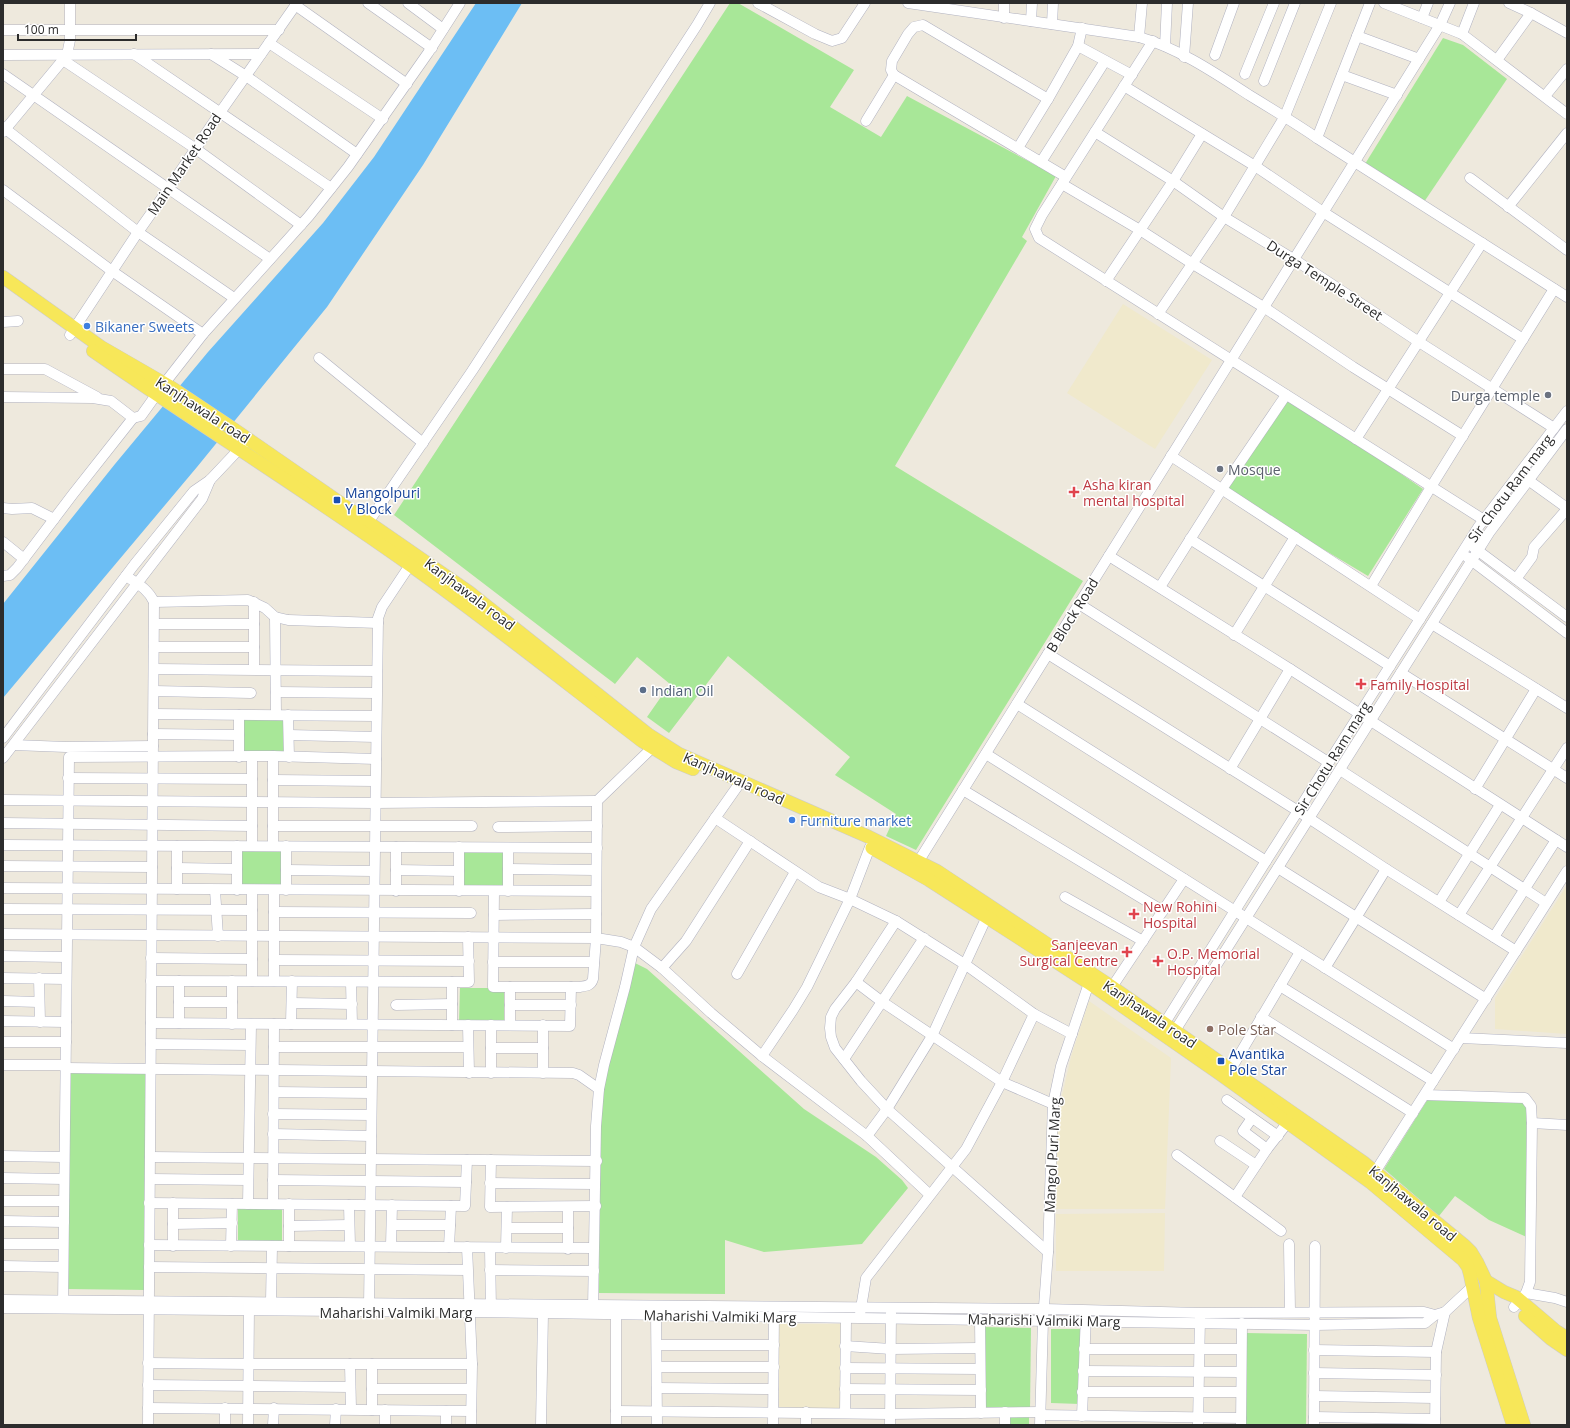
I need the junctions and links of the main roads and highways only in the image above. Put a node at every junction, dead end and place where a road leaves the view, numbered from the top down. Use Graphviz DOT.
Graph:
graph roads {
  1 [pos="3,277"];
  2 [pos="3,288"];
  3 [pos="73,331"];
  4 [pos="244,444"];
  5 [pos="365,527"];
  6 [pos="602,704"];
  7 [pos="916,866"];
  8 [pos="989,912"];
  9 [pos="1168,1032"];
  10 [pos="1291,1118"];
  11 [pos="1486,1281"];
  12 [pos="1473,1286"];
  13 [pos="1520,1300"];
  14 [pos="1567,1338"];
  15 [pos="1567,1350"];
  16 [pos="1513,1425"];
  17 [pos="1524,1425"];
  1 -- 3 [label="main road, Kanjhawala road"];
  2 -- 3 [label="main road, Kanjhawala road"];
  3 -- 4 [label="main road, Kanjhawala road"];
  3 -- 4 [label="main road, Kanjhawala road"];
  4 -- 5 [label="main road, Kanjhawala road"];
  5 -- 6 [label="main road, Kanjhawala road"];
  5 -- 6 [label="main road, Kanjhawala road"];
  6 -- 7 [label="main road, Kanjhawala road"];
  6 -- 7 [label="main road, Kanjhawala road"];
  7 -- 8 [label="main road, Kanjhawala road"];
  8 -- 9 [label="main road, Kanjhawala road"];
  8 -- 9 [label="main road, Kanjhawala road"];
  9 -- 10 [label="main road, Kanjhawala road"];
  9 -- 10 [label="main road, Kanjhawala road"];
  10 -- 11 [label="main road, Kanjhawala road"];
  10 -- 12 [label="main road, Kanjhawala road"];
  11 -- 12 [label="main road"];
  11 -- 13 [label="main road"];
  11 -- 17 [label="main road"];
  12 -- 16 [label="main road, Kanjhawala road"];
  13 -- 14 [label="main road"];
  13 -- 15 [label="main road"];
}
